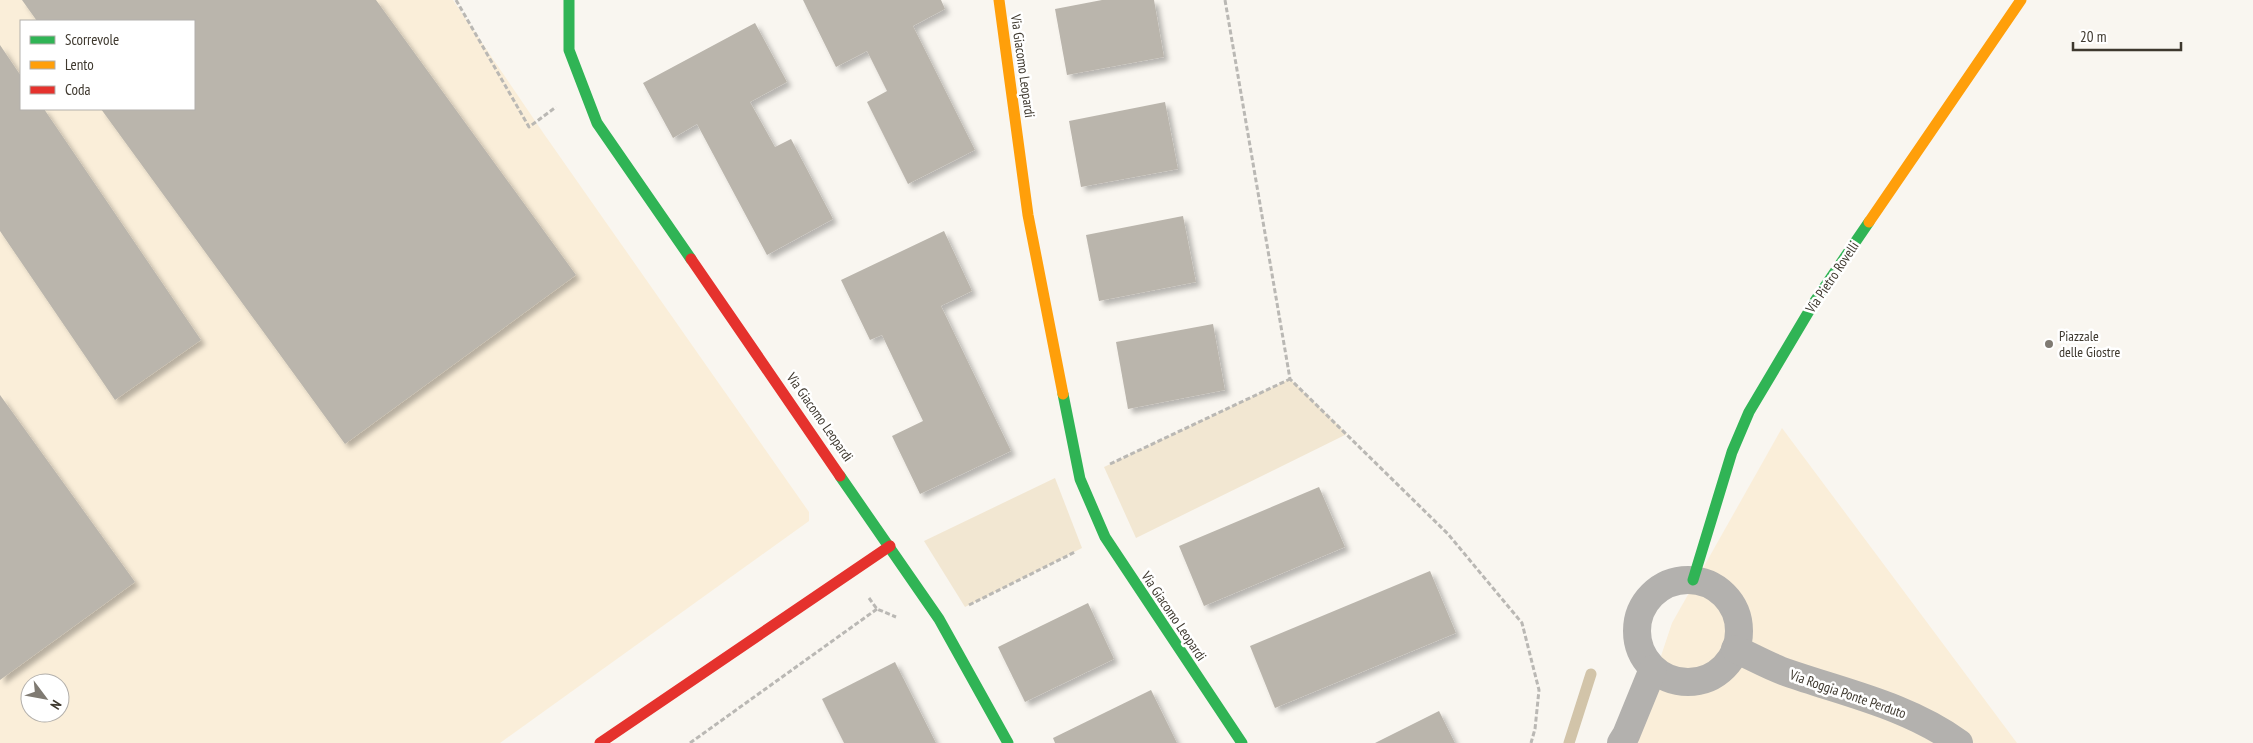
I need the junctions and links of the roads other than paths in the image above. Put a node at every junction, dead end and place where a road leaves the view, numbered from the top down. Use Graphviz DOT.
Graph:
graph roads {
  1 [pos="569,0"];
  2 [pos="999,0"];
  3 [pos="2021,0"];
  4 [pos="890,546"];
  5 [pos="1693,580"];
  6 [pos="1736,649"];
  7 [pos="1653,669"];
  8 [pos="600,743"];
  9 [pos="1008,743"];
  10 [pos="1242,743"];
  11 [pos="1621,743"];
  12 [pos="1959,743"];
  1 -- 4 [label="street, Via Giacomo Leopardi"];
  2 -- 10 [label="street, Via Giacomo Leopardi"];
  3 -- 5 [label="street, Via Pietro Rovelli"];
  4 -- 8 [label="street"];
  4 -- 9 [label="street, Via Giacomo Leopardi"];
  5 -- 6 [label="street"];
  5 -- 7 [label="street"];
  6 -- 7 [label="street"];
  6 -- 12 [label="street, Via Roggia Ponte Perduto"];
  7 -- 11 [label="street"];
}
